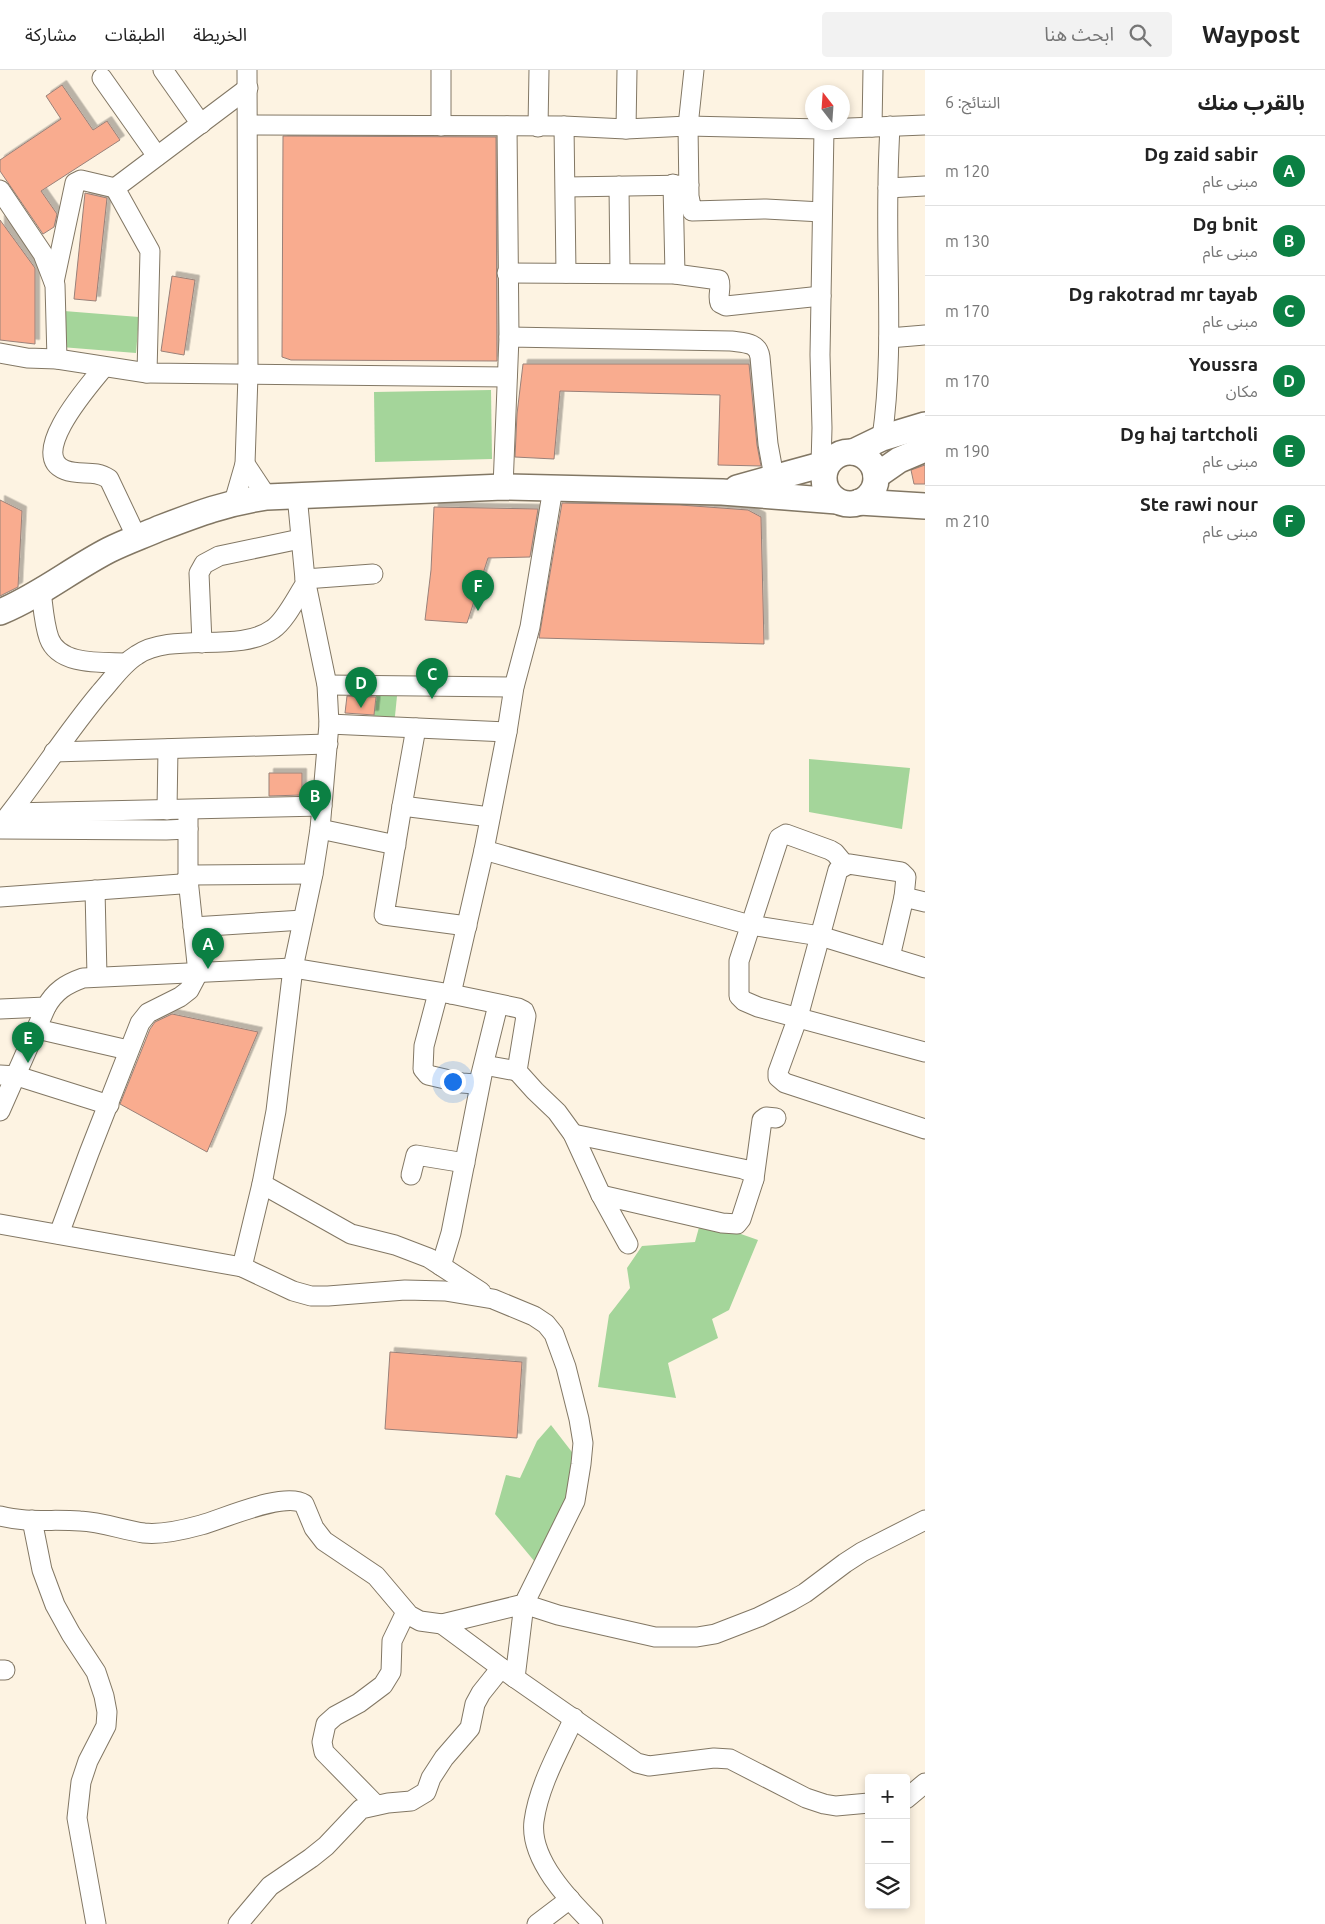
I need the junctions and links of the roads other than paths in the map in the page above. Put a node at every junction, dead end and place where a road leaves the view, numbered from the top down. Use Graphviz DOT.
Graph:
graph roads {
  1 [pos="163,70"];
  2 [pos="441,70"];
  3 [pos="539,70"];
  4 [pos="627,70"];
  5 [pos="694,70"];
  6 [pos="873,70"];
  7 [pos="102,78"];
  8 [pos="248,79"];
  9 [pos="201,124"];
  10 [pos="248,125"];
  11 [pos="925,125"];
  12 [pos="441,126"];
  13 [pos="507,126"];
  14 [pos="564,126"];
  15 [pos="688,126"];
  16 [pos="881,126"];
  17 [pos="538,127"];
  18 [pos="850,128"];
  19 [pos="626,129"];
  20 [pos="805,129"];
  21 [pos="824,130"];
  22 [pos="157,156"];
  23 [pos="681,185"];
  24 [pos="619,186"];
  25 [pos="925,186"];
  26 [pos="566,187"];
  27 [pos="115,188"];
  28 [pos="888,188"];
  29 [pos="0,190"];
  30 [pos="822,212"];
  31 [pos="620,272"];
  32 [pos="507,273"];
  33 [pos="566,273"];
  34 [pos="676,274"];
  35 [pos="54,282"];
  36 [pos="820,296"];
  37 [pos="925,335"];
  38 [pos="509,337"];
  39 [pos="888,338"];
  40 [pos="0,354"];
  41 [pos="57,359"];
  42 [pos="104,367"];
  43 [pos="147,373"];
  44 [pos="248,375"];
  45 [pos="507,377"];
  46 [pos="925,424"];
  47 [pos="882,438"];
  48 [pos="925,449"];
  49 [pos="853,452"];
  50 [pos="245,464"];
  51 [pos="825,464"];
  52 [pos="774,477"];
  53 [pos="503,487"];
  54 [pos="553,488"];
  55 [pos="722,492"];
  56 [pos="861,492"];
  57 [pos="925,494"];
  58 [pos="297,496"];
  59 [pos="267,497"];
  60 [pos="234,502"];
  61 [pos="925,506"];
  62 [pos="137,538"];
  63 [pos="300,539"];
  64 [pos="373,574"];
  65 [pos="306,581"];
  66 [pos="41,591"];
  67 [pos="0,612"];
  68 [pos="202,642"];
  69 [pos="126,663"];
  70 [pos="327,685"];
  71 [pos="514,687"];
  72 [pos="329,724"];
  73 [pos="416,728"];
  74 [pos="507,732"];
  75 [pos="328,744"];
  76 [pos="168,749"];
  77 [pos="54,752"];
  78 [pos="322,806"];
  79 [pos="402,806"];
  80 [pos="167,810"];
  81 [pos="188,810"];
  82 [pos="490,817"];
  83 [pos="4,823"];
  84 [pos="188,829"];
  85 [pos="320,829"];
  86 [pos="396,845"];
  87 [pos="484,850"];
  88 [pos="845,865"];
  89 [pos="313,874"];
  90 [pos="188,879"];
  91 [pos="96,890"];
  92 [pos="0,897"];
  93 [pos="904,897"];
  94 [pos="925,902"];
  95 [pos="303,920"];
  96 [pos="750,925"];
  97 [pos="467,926"];
  98 [pos="193,927"];
  99 [pos="820,936"];
  100 [pos="890,957"];
  101 [pos="293,968"];
  102 [pos="925,968"];
  103 [pos="198,973"];
  104 [pos="97,976"];
  105 [pos="445,994"];
  106 [pos="498,1005"];
  107 [pos="46,1007"];
  108 [pos="0,1008"];
  109 [pos="798,1017"];
  110 [pos="37,1028"];
  111 [pos="128,1050"];
  112 [pos="925,1052"];
  113 [pos="484,1065"];
  114 [pos="517,1071"];
  115 [pos="8,1076"];
  116 [pos="109,1105"];
  117 [pos="0,1111"];
  118 [pos="776,1118"];
  119 [pos="925,1129"];
  120 [pos="573,1134"];
  121 [pos="465,1163"];
  122 [pos="411,1175"];
  123 [pos="754,1179"];
  124 [pos="262,1184"];
  125 [pos="600,1195"];
  126 [pos="0,1224"];
  127 [pos="60,1234"];
  128 [pos="628,1244"];
  129 [pos="440,1266"];
  130 [pos="242,1267"];
  131 [pos="493,1299"];
  132 [pos="0,1516"];
  133 [pos="32,1520"];
  134 [pos="925,1520"];
  135 [pos="524,1604"];
  136 [pos="406,1612"];
  137 [pos="442,1624"];
  138 [pos="508,1673"];
  139 [pos="574,1718"];
  140 [pos="925,1783"];
  141 [pos="910,1795"];
  142 [pos="865,1803"];
  143 [pos="376,1805"];
  144 [pos="570,1899"];
  145 [pos="96,1924"];
  146 [pos="238,1924"];
  147 [pos="537,1924"];
  148 [pos="593,1924"];
  1 -- 9 [label="street"];
  2 -- 12 [label="street"];
  3 -- 17 [label="street"];
  4 -- 19 [label="street"];
  5 -- 15 [label="street"];
  6 -- 16 [label="street"];
  7 -- 22 [label="street"];
  8 -- 9 [label="street"];
  8 -- 10 [label="street"];
  9 -- 22 [label="street"];
  10 -- 12 [label="street"];
  10 -- 44 [label="street"];
  11 -- 16 [label="street"];
  12 -- 13 [label="street"];
  13 -- 17 [label="street"];
  13 -- 32 [label="street"];
  14 -- 17 [label="street"];
  14 -- 19 [label="street"];
  14 -- 26 [label="street"];
  15 -- 19 [label="street"];
  15 -- 20 [label="street"];
  15 -- 23 [label="street"];
  16 -- 18 [label="street"];
  16 -- 28 [label="street"];
  21 -- 30 [label="street"];
  22 -- 27 [label="street"];
  23 -- 24 [label="street"];
  23 -- 30 [label="street"];
  23 -- 34 [label="street"];
  24 -- 26 [label="street"];
  24 -- 31 [label="street"];
  25 -- 28 [label="street"];
  26 -- 33 [label="street"];
  27 -- 35 [label="street"];
  27 -- 43 [label="street"];
  28 -- 39 [label="street"];
  29 -- 35 [label="street"];
  30 -- 36 [label="street"];
  31 -- 33 [label="street"];
  31 -- 34 [label="street"];
  32 -- 33 [label="street"];
  32 -- 38 [label="street"];
  34 -- 36 [label="street"];
  35 -- 41 [label="street"];
  36 -- 51 [label="street"];
  37 -- 39 [label="street"];
  38 -- 45 [label="street"];
  38 -- 52 [label="street"];
  39 -- 47 [label="street"];
  40 -- 41 [label="street"];
  41 -- 42 [label="street"];
  42 -- 43 [label="street"];
  42 -- 62 [label="street"];
  43 -- 44 [label="street"];
  44 -- 45 [label="street"];
  44 -- 50 [label="street"];
  45 -- 53 [label="street"];
  46 -- 47 [label="main road"];
  47 -- 49 [label="main road"];
  48 -- 56 [label="main road"];
  49 -- 51 [label="main road"];
  49 -- 56 [label="main road"];
  50 -- 59 [label="street"];
  50 -- 60 [label="street"];
  51 -- 52 [label="main road"];
  51 -- 56 [label="main road"];
  52 -- 55 [label="main road"];
  53 -- 54 [label="main road"];
  53 -- 58 [label="main road"];
  54 -- 55 [label="main road"];
  54 -- 71 [label="street"];
  55 -- 56 [label="main road"];
  56 -- 57 [label="main road"];
  56 -- 61 [label="main road"];
  58 -- 59 [label="main road"];
  58 -- 63 [label="street"];
  59 -- 60 [label="main road"];
  60 -- 62 [label="main road"];
  62 -- 66 [label="main road"];
  63 -- 65 [label="street"];
  63 -- 68 [label="street"];
  64 -- 65 [label="street"];
  65 -- 68 [label="street"];
  65 -- 70 [label="street"];
  66 -- 67 [label="main road"];
  66 -- 69 [label="street"];
  68 -- 69 [label="street"];
  69 -- 77 [label="street"];
  70 -- 71 [label="street"];
  70 -- 72 [label="street"];
  71 -- 74 [label="street"];
  72 -- 73 [label="street"];
  72 -- 75 [label="street"];
  73 -- 74 [label="street"];
  73 -- 79 [label="street"];
  74 -- 82 [label="street"];
  75 -- 76 [label="street"];
  75 -- 78 [label="street"];
  76 -- 77 [label="street"];
  76 -- 80 [label="street"];
  77 -- 83 [label="street"];
  78 -- 81 [label="street"];
  78 -- 85 [label="street"];
  79 -- 82 [label="street"];
  79 -- 86 [label="street"];
  80 -- 81 [label="street"];
  80 -- 83 [label="street"];
  81 -- 84 [label="street"];
  82 -- 87 [label="street"];
  83 -- 84 [label="street"];
  84 -- 90 [label="street"];
  85 -- 86 [label="street"];
  85 -- 89 [label="street"];
  86 -- 97 [label="street"];
  87 -- 96 [label="street"];
  87 -- 97 [label="street"];
  88 -- 93 [label="street"];
  88 -- 96 [label="street"];
  88 -- 99 [label="street"];
  89 -- 90 [label="street"];
  89 -- 95 [label="street"];
  90 -- 91 [label="street"];
  90 -- 98 [label="street"];
  91 -- 92 [label="street"];
  91 -- 104 [label="street"];
  93 -- 94 [label="street"];
  93 -- 100 [label="street"];
  95 -- 98 [label="street"];
  95 -- 101 [label="street"];
  96 -- 99 [label="street"];
  96 -- 109 [label="street"];
  97 -- 105 [label="street"];
  98 -- 103 [label="street"];
  99 -- 100 [label="street"];
  99 -- 109 [label="street"];
  100 -- 102 [label="street"];
  101 -- 103 [label="street"];
  101 -- 105 [label="street"];
  101 -- 124 [label="street"];
  103 -- 104 [label="street"];
  103 -- 111 [label="street"];
  104 -- 107 [label="street"];
  105 -- 106 [label="street"];
  105 -- 113 [label="street"];
  106 -- 113 [label="street"];
  106 -- 114 [label="street"];
  107 -- 108 [label="street"];
  107 -- 110 [label="street"];
  109 -- 112 [label="street"];
  109 -- 119 [label="street"];
  110 -- 111 [label="street"];
  110 -- 115 [label="street"];
  111 -- 116 [label="street"];
  113 -- 114 [label="street"];
  113 -- 121 [label="street"];
  114 -- 120 [label="street"];
  115 -- 116 [label="street"];
  115 -- 117 [label="street"];
  116 -- 127 [label="street"];
  118 -- 123 [label="street"];
  120 -- 123 [label="street"];
  120 -- 125 [label="street"];
  121 -- 122 [label="street"];
  121 -- 129 [label="street"];
  123 -- 125 [label="street"];
  124 -- 129 [label="street"];
  124 -- 130 [label="street"];
  125 -- 128 [label="street"];
  126 -- 127 [label="street"];
  127 -- 130 [label="street"];
  129 -- 131 [label="street"];
  130 -- 131 [label="street"];
  131 -- 135 [label="street"];
  132 -- 133 [label="street"];
  133 -- 136 [label="street"];
  133 -- 145 [label="street"];
  134 -- 135 [label="street"];
  135 -- 137 [label="street"];
  135 -- 138 [label="street"];
  136 -- 137 [label="street"];
  136 -- 143 [label="street"];
  137 -- 138 [label="street"];
  138 -- 139 [label="street"];
  138 -- 143 [label="street"];
  139 -- 142 [label="street"];
  139 -- 144 [label="street"];
  140 -- 141 [label="street"];
  143 -- 146 [label="street"];
  144 -- 147 [label="street"];
  144 -- 148 [label="street"];
}
